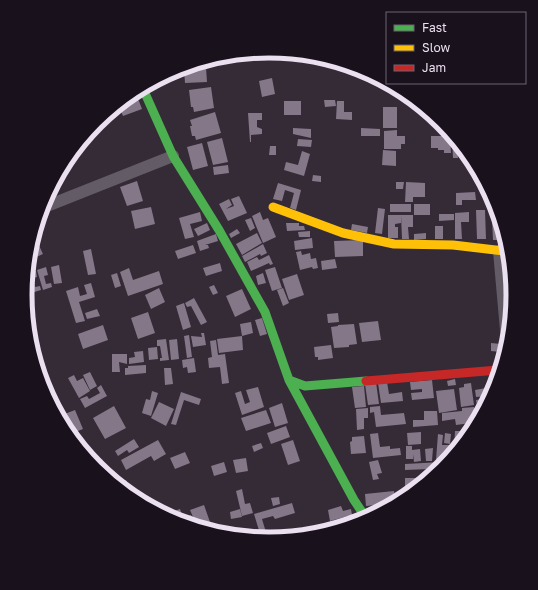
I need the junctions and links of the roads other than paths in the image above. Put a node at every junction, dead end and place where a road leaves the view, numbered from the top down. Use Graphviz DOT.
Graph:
graph roads {
  1 [pos="145,93"];
  2 [pos="173,156"];
  3 [pos="50,205"];
  4 [pos="273,207"];
  5 [pos="502,251"];
  6 [pos="502,255"];
  7 [pos="505,311"];
  8 [pos="493,370"];
  9 [pos="289,380"];
  10 [pos="363,513"];
  1 -- 2 [label="street"];
  2 -- 3 [label="street"];
  2 -- 9 [label="street"];
  4 -- 5 [label="street"];
  6 -- 7 [label="street"];
  8 -- 9 [label="street"];
  9 -- 10 [label="street"];
}
